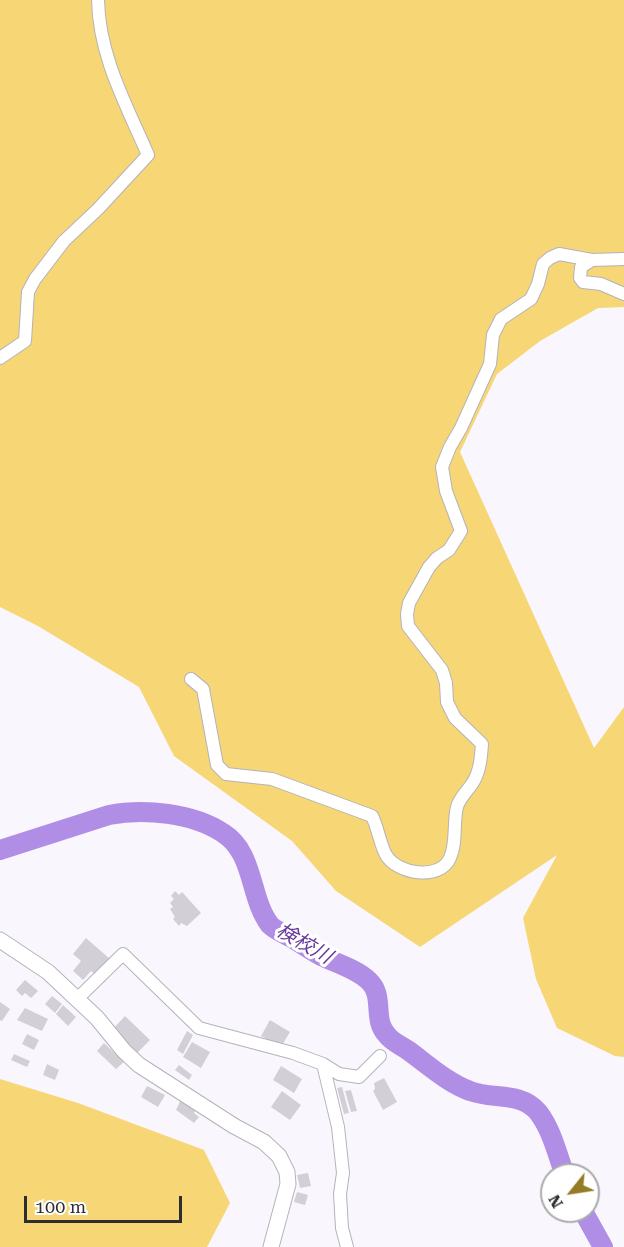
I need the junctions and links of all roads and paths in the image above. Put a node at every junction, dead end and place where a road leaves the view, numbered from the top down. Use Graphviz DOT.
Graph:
graph roads {
  1 [pos="98,0"];
  2 [pos="624,259"];
  3 [pos="592,260"];
  4 [pos="624,294"];
  5 [pos="0,358"];
  6 [pos="191,679"];
  7 [pos="0,940"];
  8 [pos="77,999"];
  9 [pos="380,1056"];
  10 [pos="323,1064"];
  11 [pos="347,1246"];
  12 [pos="271,1247"];
  1 -- 5 [label="street"];
  2 -- 3 [label="street"];
  3 -- 4 [label="street"];
  3 -- 6 [label="street"];
  7 -- 8 [label="street"];
  8 -- 10 [label="street"];
  8 -- 12 [label="street"];
  9 -- 10 [label="street"];
  10 -- 11 [label="street"];
}
